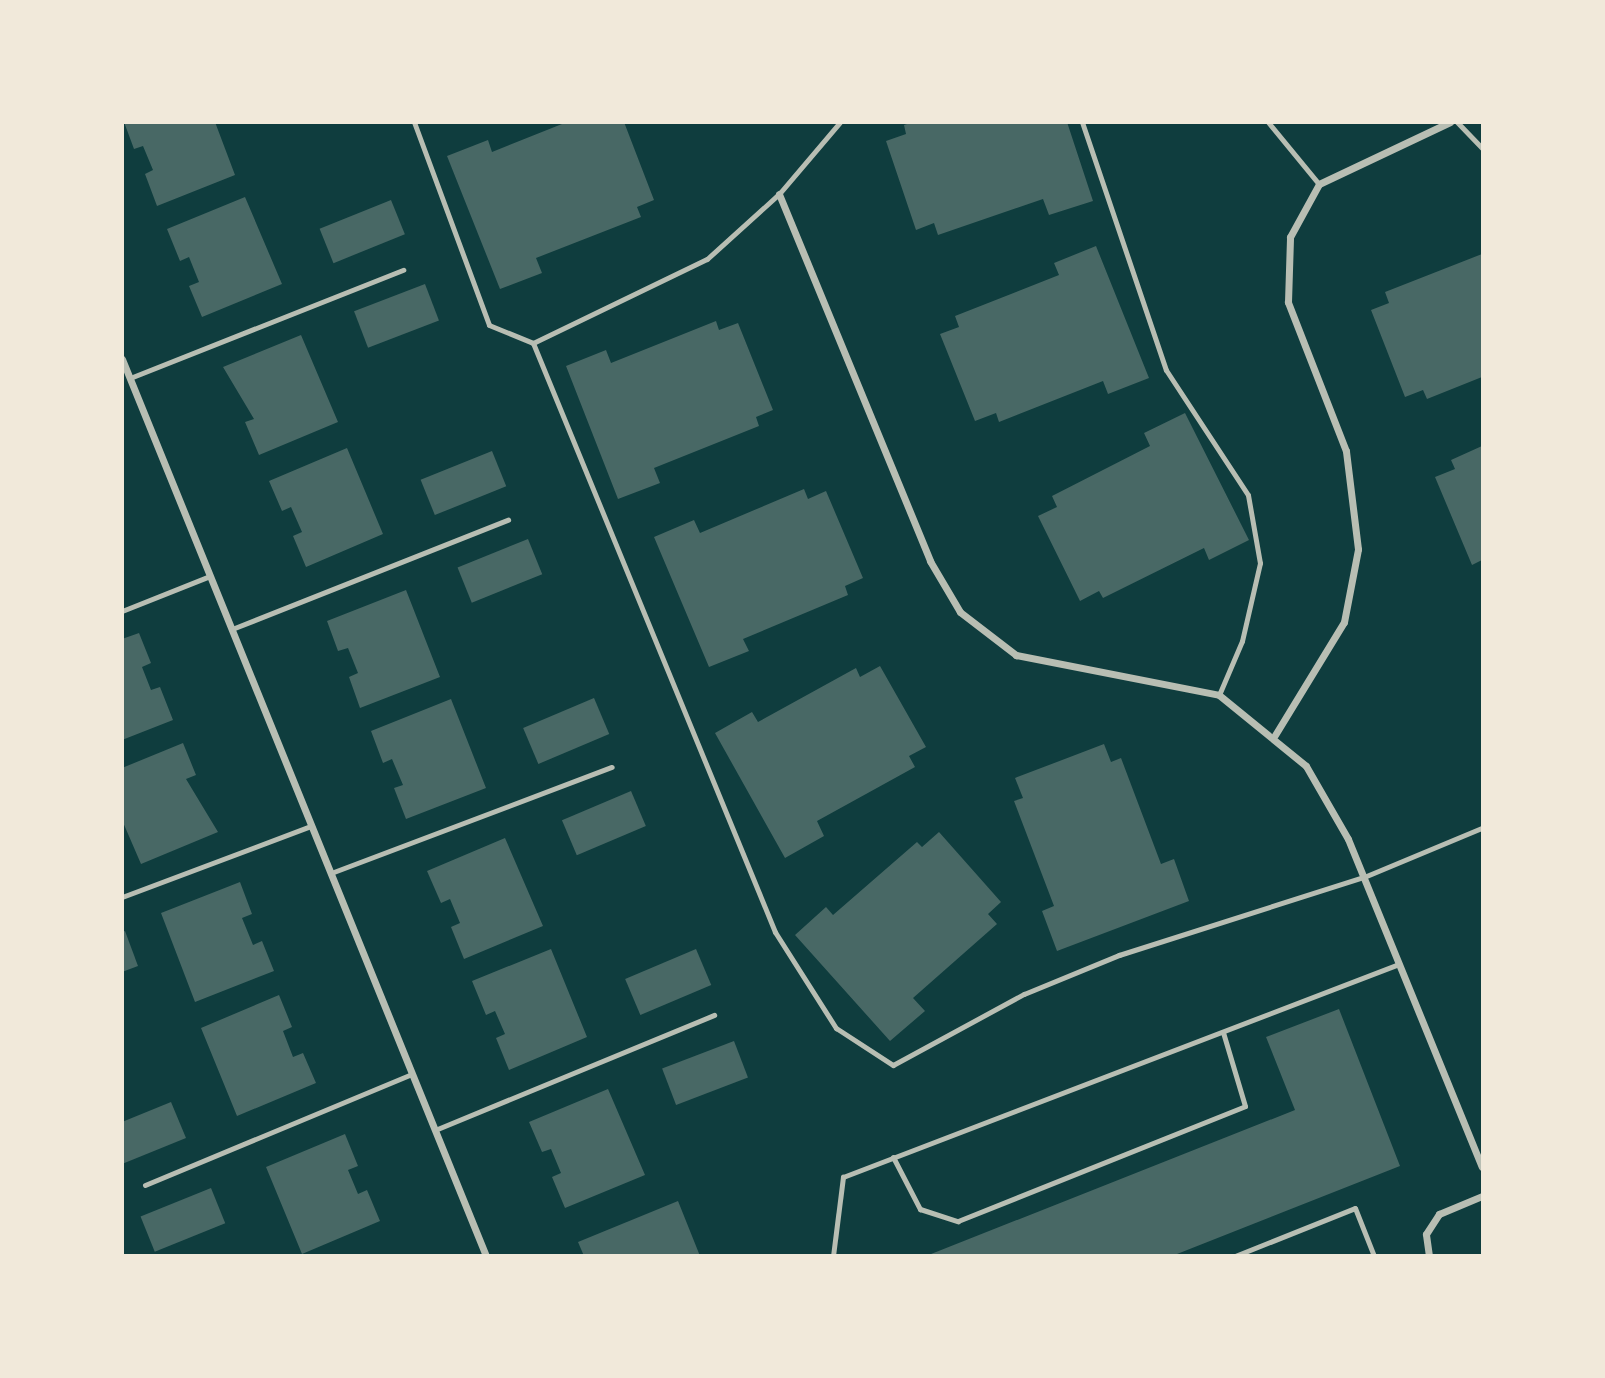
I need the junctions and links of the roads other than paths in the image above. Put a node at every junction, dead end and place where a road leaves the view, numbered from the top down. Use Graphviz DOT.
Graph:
graph roads {
  1 [pos="414,122"];
  2 [pos="840,122"];
  3 [pos="1082,122"];
  4 [pos="1268,122"];
  5 [pos="1450,122"];
  6 [pos="1457,122"];
  7 [pos="1482,148"];
  8 [pos="1319,184"];
  9 [pos="779,194"];
  10 [pos="403,270"];
  11 [pos="533,343"];
  12 [pos="122,359"];
  13 [pos="130,378"];
  14 [pos="508,520"];
  15 [pos="210,576"];
  16 [pos="122,611"];
  17 [pos="232,629"];
  18 [pos="1219,695"];
  19 [pos="1275,735"];
  20 [pos="612,767"];
  21 [pos="311,825"];
  22 [pos="1482,828"];
  23 [pos="331,873"];
  24 [pos="1364,877"];
  25 [pos="122,897"];
  26 [pos="1399,964"];
  27 [pos="715,1015"];
  28 [pos="1223,1032"];
  29 [pos="412,1074"];
  30 [pos="435,1130"];
  31 [pos="893,1157"];
  32 [pos="1482,1167"];
  33 [pos="145,1185"];
  34 [pos="1482,1196"];
  35 [pos="486,1255"];
  36 [pos="833,1255"];
  37 [pos="1235,1255"];
  38 [pos="1374,1255"];
  39 [pos="1429,1255"];
  1 -- 11 [label="lane"];
  2 -- 9 [label="lane"];
  3 -- 18 [label="lane"];
  4 -- 8 [label="lane"];
  5 -- 8 [label="street"];
  6 -- 7 [label="lane"];
  8 -- 19 [label="street"];
  9 -- 11 [label="lane"];
  9 -- 18 [label="street"];
  10 -- 13 [label="lane"];
  11 -- 24 [label="lane"];
  12 -- 13 [label="street"];
  13 -- 15 [label="street"];
  14 -- 17 [label="lane"];
  15 -- 16 [label="lane"];
  15 -- 17 [label="street"];
  17 -- 21 [label="street"];
  18 -- 19 [label="street"];
  19 -- 24 [label="street"];
  20 -- 23 [label="lane"];
  21 -- 23 [label="street"];
  21 -- 25 [label="lane"];
  22 -- 24 [label="lane"];
  23 -- 29 [label="street"];
  24 -- 26 [label="street"];
  26 -- 28 [label="lane"];
  26 -- 32 [label="street"];
  27 -- 30 [label="lane"];
  28 -- 31 [label="lane"];
  28 -- 31 [label="lane"];
  29 -- 30 [label="street"];
  29 -- 33 [label="lane"];
  30 -- 35 [label="street"];
  31 -- 36 [label="lane"];
  34 -- 39 [label="street"];
  37 -- 38 [label="lane"];
}
